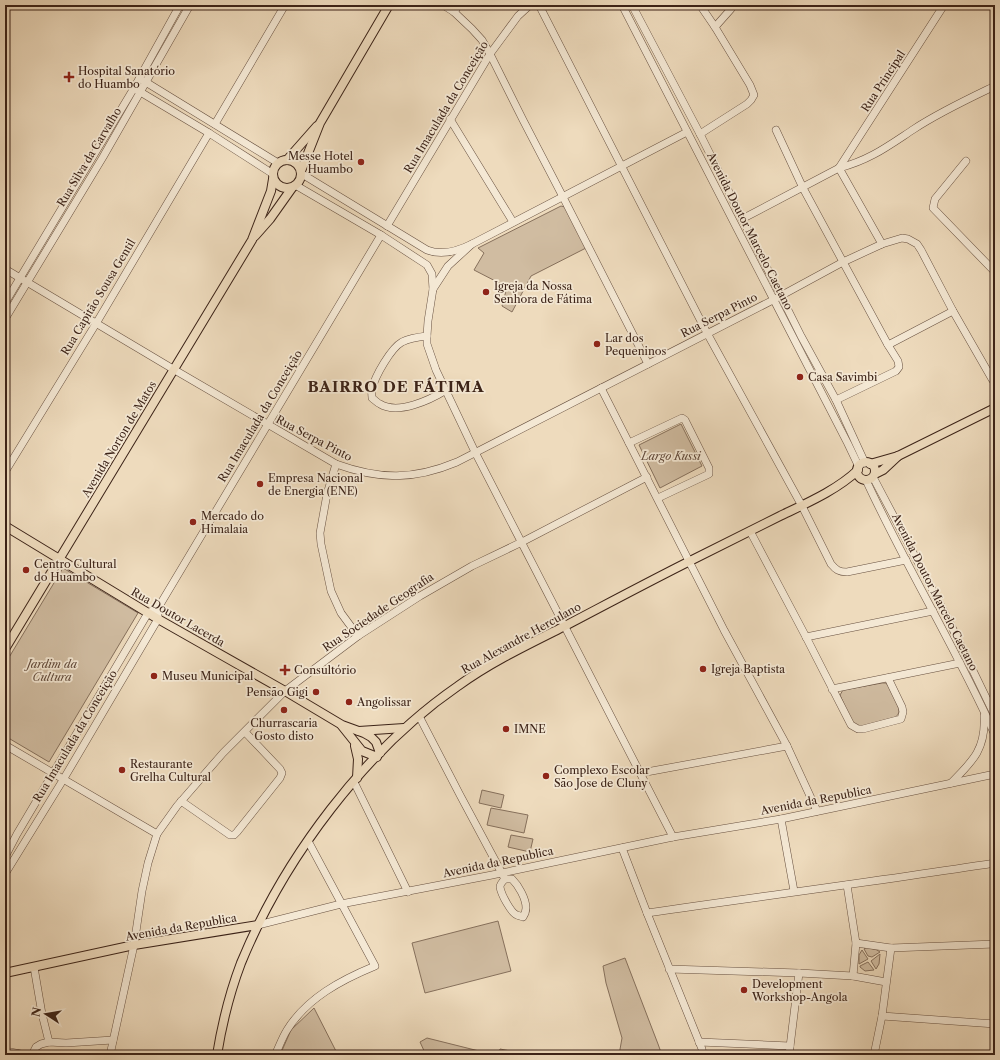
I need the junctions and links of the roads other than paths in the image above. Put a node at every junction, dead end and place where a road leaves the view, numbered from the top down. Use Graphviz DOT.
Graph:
graph roads {
  1 [pos="180,5"];
  2 [pos="190,5"];
  3 [pos="286,5"];
  4 [pos="389,5"];
  5 [pos="443,5"];
  6 [pos="459,5"];
  7 [pos="530,5"];
  8 [pos="539,5"];
  9 [pos="622,5"];
  10 [pos="632,5"];
  11 [pos="700,5"];
  12 [pos="733,5"];
  13 [pos="940,6"];
  14 [pos="454,12"];
  15 [pos="715,27"];
  16 [pos="490,54"];
  17 [pos="139,78"];
  18 [pos="147,82"];
  19 [pos="995,86"];
  20 [pos="134,88"];
  21 [pos="141,92"];
  22 [pos="450,119"];
  23 [pos="320,123"];
  24 [pos="215,124"];
  25 [pos="776,130"];
  26 [pos="687,132"];
  27 [pos="209,133"];
  28 [pos="700,134"];
  29 [pos="287,160"];
  30 [pos="966,161"];
  31 [pos="278,163"];
  32 [pos="621,167"];
  33 [pos="839,168"];
  34 [pos="301,172"];
  35 [pos="273,176"];
  36 [pos="294,187"];
  37 [pos="803,188"];
  38 [pos="72,191"];
  39 [pos="79,195"];
  40 [pos="563,197"];
  41 [pos="742,219"];
  42 [pos="513,222"];
  43 [pos="387,226"];
  44 [pos="381,235"];
  45 [pos="252,240"];
  46 [pos="43,241"];
  47 [pos="472,244"];
  48 [pos="882,244"];
  49 [pos="50,246"];
  50 [pos="843,262"];
  51 [pos="5,268"];
  52 [pos="995,272"];
  53 [pos="20,278"];
  54 [pos="27,282"];
  55 [pos="433,289"];
  56 [pos="782,295"];
  57 [pos="773,300"];
  58 [pos="5,303"];
  59 [pos="953,311"];
  60 [pos="5,319"];
  61 [pos="97,322"];
  62 [pos="707,333"];
  63 [pos="427,336"];
  64 [pos="888,345"];
  65 [pos="648,364"];
  66 [pos="173,369"];
  67 [pos="995,383"];
  68 [pos="601,388"];
  69 [pos="446,390"];
  70 [pos="836,400"];
  71 [pos="995,408"];
  72 [pos="268,425"];
  73 [pos="629,443"];
  74 [pos="475,452"];
  75 [pos="898,456"];
  76 [pos="336,464"];
  77 [pos="863,466"];
  78 [pos="5,472"];
  79 [pos="647,477"];
  80 [pos="869,478"];
  81 [pos="847,481"];
  82 [pos="658,498"];
  83 [pos="802,506"];
  84 [pos="5,526"];
  85 [pos="750,531"];
  86 [pos="522,542"];
  87 [pos="60,559"];
  88 [pos="906,560"];
  89 [pos="689,561"];
  90 [pos="158,608"];
  91 [pos="933,611"];
  92 [pos="148,613"];
  93 [pos="158,619"];
  94 [pos="564,626"];
  95 [pos="358,636"];
  96 [pos="806,637"];
  97 [pos="5,649"];
  98 [pos="960,663"];
  99 [pos="114,670"];
  100 [pos="124,676"];
  101 [pos="888,678"];
  102 [pos="832,689"];
  103 [pos="285,691"];
  104 [pos="983,710"];
  105 [pos="419,716"];
  106 [pos="995,716"];
  107 [pos="342,725"];
  108 [pos="79,728"];
  109 [pos="404,728"];
  110 [pos="356,731"];
  111 [pos="245,732"];
  112 [pos="90,734"];
  113 [pos="995,735"];
  114 [pos="353,739"];
  115 [pos="5,745"];
  116 [pos="787,746"];
  117 [pos="378,755"];
  118 [pos="640,773"];
  119 [pos="53,774"];
  120 [pos="995,774"];
  121 [pos="63,780"];
  122 [pos="356,780"];
  123 [pos="951,783"];
  124 [pos="181,801"];
  125 [pos="818,811"];
  126 [pos="781,819"];
  127 [pos="17,834"];
  128 [pos="157,834"];
  129 [pos="673,837"];
  130 [pos="26,839"];
  131 [pos="308,841"];
  132 [pos="622,848"];
  133 [pos="5,857"];
  134 [pos="995,863"];
  135 [pos="5,874"];
  136 [pos="504,876"];
  137 [pos="847,885"];
  138 [pos="794,891"];
  139 [pos="408,892"];
  140 [pos="341,904"];
  141 [pos="647,913"];
  142 [pos="258,925"];
  143 [pos="856,943"];
  144 [pos="995,944"];
  145 [pos="134,945"];
  146 [pos="891,948"];
  147 [pos="34,967"];
  148 [pos="670,969"];
  149 [pos="5,973"];
  150 [pos="800,973"];
  151 [pos="853,976"];
  152 [pos="886,982"];
  153 [pos="882,1016"];
  154 [pos="995,1024"];
  155 [pos="112,1040"];
  156 [pos="49,1042"];
  157 [pos="699,1042"];
  158 [pos="790,1046"];
  159 [pos="5,1050"];
  160 [pos="26,1055"];
  161 [pos="32,1055"];
  162 [pos="110,1055"];
  163 [pos="217,1055"];
  164 [pos="275,1055"];
  165 [pos="704,1055"];
  166 [pos="789,1055"];
  167 [pos="874,1055"];
  1 -- 17 [label="street, Rua Silva da Carvalho"];
  2 -- 18 [label="street, Rua Silva da Carvalho"];
  3 -- 24 [label="street"];
  4 -- 23 [label="main road"];
  5 -- 14 [label="street"];
  6 -- 14 [label="street"];
  7 -- 16 [label="street, Rua Imaculada da Conceição"];
  8 -- 32 [label="street"];
  9 -- 26 [label="street, Avenida Doutor Marcelo Caetano"];
  10 -- 28 [label="street, Avenida Doutor Marcelo Caetano"];
  11 -- 15 [label="street"];
  12 -- 15 [label="street"];
  13 -- 33 [label="street, Rua Principal"];
  14 -- 16 [label="street"];
  15 -- 28 [label="street"];
  16 -- 22 [label="street, Rua Imaculada da Conceição"];
  16 -- 40 [label="street"];
  17 -- 18 [label="street"];
  17 -- 20 [label="street, Rua Silva da Carvalho"];
  18 -- 21 [label="street, Rua Silva da Carvalho"];
  18 -- 24 [label="street"];
  19 -- 33 [label="street"];
  20 -- 21 [label="street"];
  20 -- 38 [label="street, Rua Silva da Carvalho"];
  21 -- 27 [label="street"];
  21 -- 39 [label="street, Rua Silva da Carvalho"];
  22 -- 42 [label="street"];
  22 -- 43 [label="street, Rua Imaculada da Conceição"];
  23 -- 29 [label="main road"];
  23 -- 34 [label="main road"];
  24 -- 31 [label="street"];
  25 -- 37 [label="street"];
  26 -- 32 [label="street"];
  26 -- 57 [label="street, Avenida Doutor Marcelo Caetano"];
  27 -- 35 [label="street"];
  27 -- 61 [label="street, Rua Capitão Sousa Gentil"];
  28 -- 41 [label="street, Avenida Doutor Marcelo Caetano"];
  29 -- 31 [label="main road"];
  29 -- 34 [label="main road"];
  30 -- 52 [label="street"];
  31 -- 35 [label="main road"];
  32 -- 40 [label="street"];
  32 -- 62 [label="street"];
  33 -- 37 [label="street"];
  33 -- 48 [label="street"];
  34 -- 36 [label="main road"];
  34 -- 43 [label="street"];
  35 -- 36 [label="main road"];
  35 -- 45 [label="main road, Avenida Norton de Matos"];
  36 -- 44 [label="street"];
  36 -- 45 [label="main road, Avenida Norton de Matos"];
  37 -- 41 [label="street"];
  37 -- 50 [label="street"];
  38 -- 39 [label="street"];
  38 -- 46 [label="street, Rua Silva da Carvalho"];
  39 -- 49 [label="street, Rua Silva da Carvalho"];
  40 -- 42 [label="street"];
  40 -- 65 [label="street"];
  41 -- 56 [label="street, Avenida Doutor Marcelo Caetano"];
  42 -- 47 [label="street"];
  43 -- 47 [label="street"];
  44 -- 55 [label="street"];
  44 -- 72 [label="street, Rua Imaculada da Conceição"];
  45 -- 66 [label="main road, Avenida Norton de Matos"];
  46 -- 49 [label="street"];
  46 -- 53 [label="street, Rua Silva da Carvalho"];
  47 -- 55 [label="street"];
  48 -- 50 [label="street, Rua Serpa Pinto"];
  48 -- 59 [label="street, Rua Serpa Pinto"];
  49 -- 54 [label="street, Rua Silva da Carvalho"];
  50 -- 56 [label="street, Rua Serpa Pinto"];
  50 -- 64 [label="street"];
  51 -- 53 [label="street, Rua Serpa Pinto"];
  53 -- 54 [label="street, Rua Serpa Pinto"];
  53 -- 58 [label="street, Rua Silva da Carvalho"];
  54 -- 60 [label="street, Rua Silva da Carvalho"];
  54 -- 61 [label="street, Rua Serpa Pinto"];
  55 -- 63 [label="street"];
  56 -- 57 [label="street, Rua Serpa Pinto"];
  56 -- 70 [label="street, Avenida Doutor Marcelo Caetano"];
  57 -- 62 [label="street, Rua Serpa Pinto"];
  57 -- 77 [label="street, Avenida Doutor Marcelo Caetano"];
  59 -- 64 [label="street"];
  59 -- 67 [label="street, Rua Serpa Pinto"];
  61 -- 66 [label="street, Rua Serpa Pinto"];
  61 -- 78 [label="street, Rua Capitão Sousa Gentil"];
  62 -- 65 [label="street, Rua Serpa Pinto"];
  62 -- 83 [label="street"];
  63 -- 69 [label="street"];
  63 -- 69 [label="street"];
  64 -- 70 [label="street"];
  65 -- 68 [label="street, Rua Serpa Pinto"];
  66 -- 72 [label="street, Rua Serpa Pinto"];
  66 -- 87 [label="main road, Avenida Norton de Matos"];
  68 -- 73 [label="street"];
  68 -- 74 [label="street, Rua Serpa Pinto"];
  69 -- 74 [label="street"];
  70 -- 77 [label="street, Avenida Doutor Marcelo Caetano"];
  71 -- 75 [label="main road"];
  72 -- 76 [label="street, Rua Serpa Pinto"];
  72 -- 90 [label="street, Rua Imaculada da Conceição"];
  73 -- 79 [label="street"];
  73 -- 82 [label="street"];
  74 -- 76 [label="street, Rua Serpa Pinto"];
  74 -- 86 [label="street"];
  75 -- 77 [label="main road"];
  75 -- 80 [label="main road"];
  76 -- 95 [label="street"];
  77 -- 80 [label="main road, Avenida Doutor Marcelo Caetano"];
  77 -- 80 [label="main road, Avenida Doutor Marcelo Caetano"];
  77 -- 81 [label="main road, Rua Alexandre Herculano"];
  79 -- 82 [label="street"];
  79 -- 86 [label="street, Rua Sociedade Geografia"];
  80 -- 81 [label="main road, Rua Alexandre Herculano"];
  80 -- 88 [label="street, Avenida Doutor Marcelo Caetano"];
  80 -- 106 [label="street, Avenida Doutor Marcelo Caetano"];
  81 -- 83 [label="main road, Rua Alexandre Herculano"];
  82 -- 89 [label="street"];
  83 -- 85 [label="main road, Rua Alexandre Herculano"];
  83 -- 88 [label="street"];
  84 -- 87 [label="main road, Rua Doutor Lacerda"];
  85 -- 89 [label="main road, Rua Alexandre Herculano"];
  85 -- 96 [label="street"];
  86 -- 94 [label="street"];
  86 -- 95 [label="street, Rua Sociedade Geografia"];
  87 -- 92 [label="main road, Rua Doutor Lacerda"];
  87 -- 97 [label="main road, Avenida Norton de Matos"];
  88 -- 91 [label="street, Avenida Doutor Marcelo Caetano"];
  89 -- 94 [label="main road, Rua Alexandre Herculano"];
  89 -- 116 [label="street"];
  90 -- 92 [label="street"];
  90 -- 93 [label="street"];
  91 -- 96 [label="street"];
  91 -- 98 [label="street, Avenida Doutor Marcelo Caetano"];
  92 -- 93 [label="main road, Rua Doutor Lacerda"];
  92 -- 99 [label="street, Rua Imaculada da Conceição"];
  93 -- 100 [label="street, Rua Imaculada da Conceição"];
  93 -- 103 [label="main road, Rua Doutor Lacerda"];
  94 -- 105 [label="main road, Rua Alexandre Herculano"];
  94 -- 118 [label="street"];
  95 -- 103 [label="street, Rua Sociedade Geografia"];
  96 -- 102 [label="street"];
  98 -- 101 [label="street"];
  98 -- 104 [label="street, Avenida Doutor Marcelo Caetano"];
  99 -- 100 [label="street"];
  99 -- 108 [label="street, Rua Imaculada da Conceição"];
  100 -- 112 [label="street, Rua Imaculada da Conceição"];
  101 -- 102 [label="street"];
  101 -- 102 [label="street"];
  103 -- 107 [label="main road, Rua Doutor Lacerda"];
  103 -- 111 [label="street, Rua Sociedade Geografia"];
  104 -- 113 [label="street, Avenida Doutor Marcelo Caetano"];
  104 -- 123 [label="street"];
  105 -- 109 [label="main road, Rua Alexandre Herculano"];
  105 -- 136 [label="street"];
  107 -- 110 [label="main road, Rua Doutor Lacerda"];
  107 -- 114 [label="main road, Rua Doutor Lacerda"];
  108 -- 112 [label="street"];
  108 -- 119 [label="street, Rua Imaculada da Conceição"];
  109 -- 110 [label="main road"];
  109 -- 117 [label="main road, Rua Alexandre Herculano"];
  110 -- 117 [label="main road, Rua Doutor Lacerda"];
  111 -- 124 [label="street, Rua Sociedade Geografia"];
  111 -- 124 [label="street"];
  112 -- 121 [label="street, Rua Imaculada da Conceição"];
  114 -- 117 [label="main road, Rua Doutor Lacerda"];
  114 -- 122 [label="main road"];
  115 -- 119 [label="street"];
  116 -- 118 [label="street"];
  116 -- 125 [label="street"];
  117 -- 122 [label="main road, Rua Alexandre Herculano"];
  118 -- 129 [label="street"];
  119 -- 121 [label="street"];
  119 -- 127 [label="street, Rua Imaculada da Conceição"];
  120 -- 123 [label="street, Avenida da Republica"];
  121 -- 128 [label="street"];
  121 -- 130 [label="street, Rua Imaculada da Conceição"];
  122 -- 131 [label="main road, Rua Alexandre Herculano"];
  122 -- 139 [label="street"];
  123 -- 125 [label="street, Avenida da Republica"];
  124 -- 128 [label="street, Rua Sociedade Geografia"];
  125 -- 126 [label="street, Avenida da Republica"];
  126 -- 129 [label="street, Avenida da Republica"];
  126 -- 138 [label="street"];
  127 -- 130 [label="street"];
  127 -- 133 [label="street, Rua Imaculada da Conceição"];
  128 -- 145 [label="street, Rua Sociedade Geografia"];
  129 -- 132 [label="street, Avenida da Republica"];
  130 -- 135 [label="street, Rua Imaculada da Conceição"];
  131 -- 140 [label="street"];
  131 -- 142 [label="main road, Rua Alexandre Herculano"];
  132 -- 136 [label="street, Avenida da Republica"];
  132 -- 141 [label="street"];
  134 -- 137 [label="street"];
  136 -- 136 [label="street"];
  136 -- 139 [label="street, Avenida da Republica"];
  137 -- 138 [label="street"];
  137 -- 143 [label="street"];
  138 -- 141 [label="street"];
  139 -- 140 [label="street, Avenida da Republica"];
  140 -- 142 [label="street, Avenida da Republica"];
  140 -- 164 [label="street"];
  141 -- 148 [label="street"];
  142 -- 145 [label="main road, Avenida da Republica"];
  142 -- 163 [label="main road, Rua Alexandre Herculano"];
  143 -- 146 [label="street"];
  143 -- 151 [label="street"];
  144 -- 146 [label="street"];
  145 -- 147 [label="main road, Avenida da Republica"];
  145 -- 155 [label="street, Rua Sociedade Geografia"];
  146 -- 152 [label="street"];
  147 -- 149 [label="main road, Avenida da Republica"];
  147 -- 156 [label="street"];
  148 -- 150 [label="street"];
  148 -- 157 [label="street"];
  150 -- 151 [label="street"];
  150 -- 158 [label="street"];
  151 -- 152 [label="street"];
  152 -- 153 [label="street"];
  153 -- 154 [label="street"];
  153 -- 167 [label="street"];
  155 -- 156 [label="street"];
  155 -- 162 [label="street, Rua Sociedade Geografia"];
  156 -- 161 [label="street"];
  157 -- 158 [label="street"];
  157 -- 165 [label="street"];
  158 -- 166 [label="street"];
  159 -- 160 [label="street"];
}
